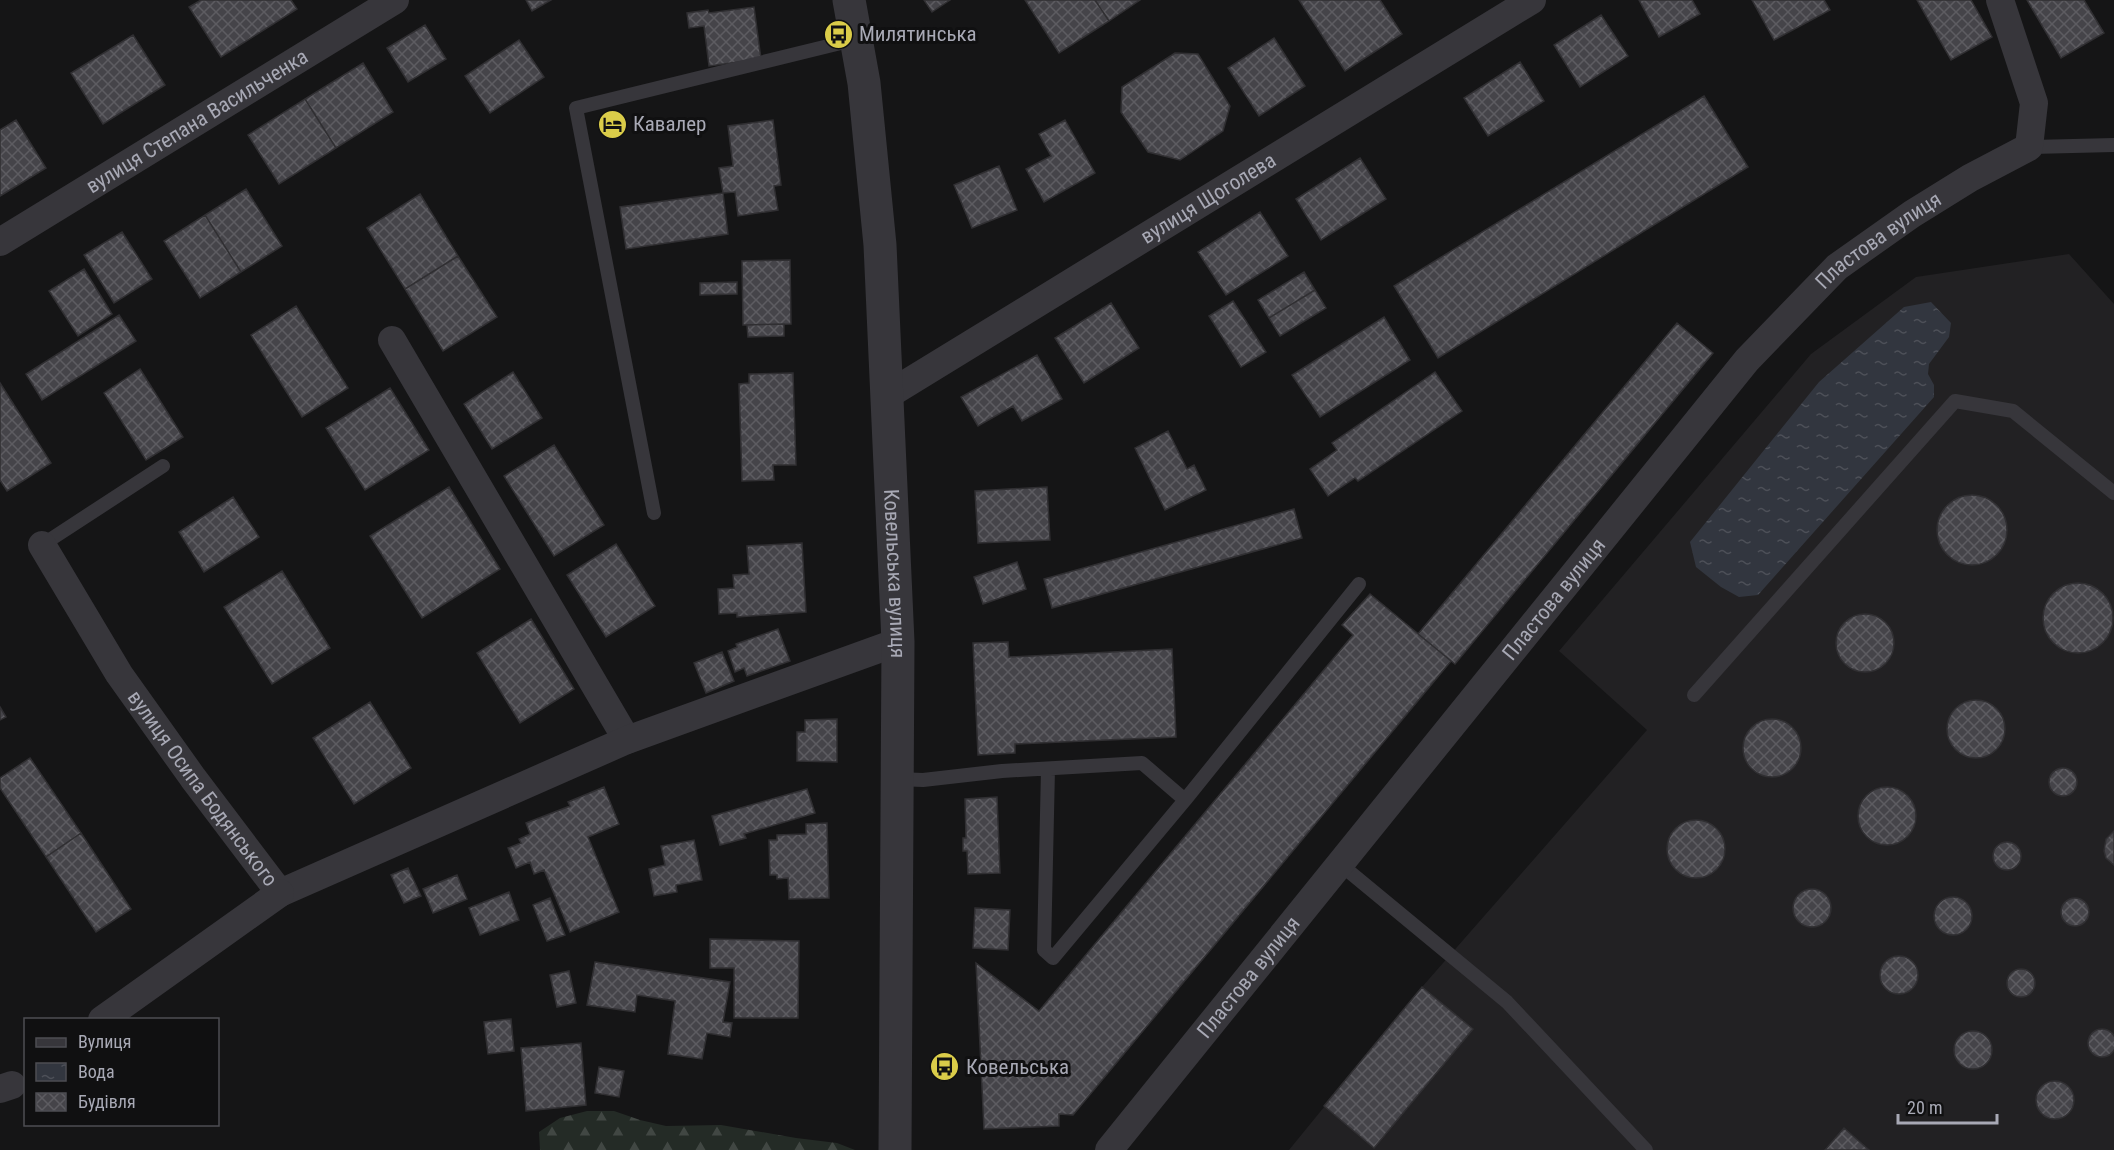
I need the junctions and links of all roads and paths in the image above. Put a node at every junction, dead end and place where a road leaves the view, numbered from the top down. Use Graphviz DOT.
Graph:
graph roads {
  1 [pos="394,0"];
  2 [pos="849,0"];
  3 [pos="1532,0"];
  4 [pos="2000,0"];
  5 [pos="856,39"];
  6 [pos="2114,145"];
  7 [pos="2029,147"];
  8 [pos="0,242"];
  9 [pos="392,340"];
  10 [pos="886,396"];
  11 [pos="163,466"];
  12 [pos="2114,493"];
  13 [pos="654,513"];
  14 [pos="42,545"];
  15 [pos="1359,585"];
  16 [pos="898,642"];
  17 [pos="1694,695"];
  18 [pos="627,740"];
  19 [pos="1048,769"];
  20 [pos="897,779"];
  21 [pos="1185,800"];
  22 [pos="1340,864"];
  23 [pos="279,893"];
  24 [pos="105,1018"];
  25 [pos="894,1150"];
  26 [pos="1109,1150"];
  27 [pos="1646,1150"];
  1 -- 8 [label="street, вулиця Степана Васильченка"];
  2 -- 5 [label="street, Ковельська вулиця"];
  3 -- 10 [label="street, вулиця Щоголева"];
  4 -- 7 [label="street"];
  5 -- 10 [label="street, Ковельська вулиця"];
  5 -- 13 [label="lane"];
  6 -- 7 [label="lane"];
  7 -- 22 [label="street, Пластова вулиця"];
  9 -- 18 [label="street"];
  10 -- 16 [label="street, Ковельська вулиця"];
  11 -- 14 [label="lane"];
  12 -- 17 [label="lane"];
  14 -- 23 [label="street, вулиця Осипа Бодянського"];
  15 -- 21 [label="lane"];
  16 -- 18 [label="street, вулиця Осипа Бодянського"];
  16 -- 20 [label="street, Ковельська вулиця"];
  18 -- 23 [label="street, вулиця Осипа Бодянського"];
  19 -- 20 [label="lane"];
  19 -- 21 [label="lane"];
  19 -- 21 [label="lane"];
  20 -- 25 [label="street, Ковельська вулиця"];
  22 -- 26 [label="street, Пластова вулиця"];
  22 -- 27 [label="lane"];
  23 -- 24 [label="street"];
}
